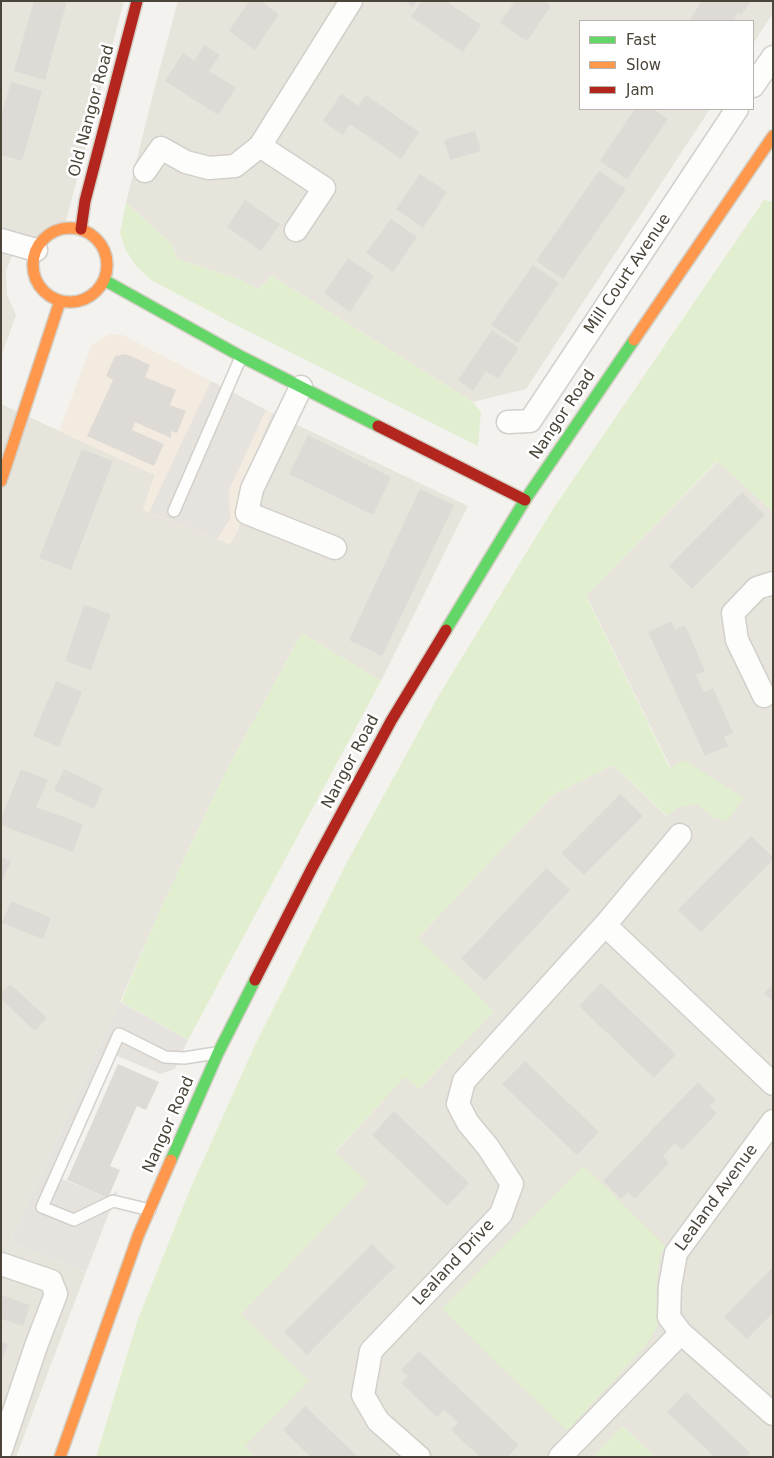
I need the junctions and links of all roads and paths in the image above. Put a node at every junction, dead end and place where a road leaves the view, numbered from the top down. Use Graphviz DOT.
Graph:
graph roads {
  1 [pos="137,1"];
  2 [pos="351,1"];
  3 [pos="773,57"];
  4 [pos="754,85"];
  5 [pos="736,110"];
  6 [pos="773,136"];
  7 [pos="260,146"];
  8 [pos="145,171"];
  9 [pos="81,229"];
  10 [pos="296,230"];
  11 [pos="1,240"];
  12 [pos="36,250"];
  13 [pos="104,280"];
  14 [pos="60,301"];
  15 [pos="242,357"];
  16 [pos="301,387"];
  17 [pos="508,422"];
  18 [pos="1,481"];
  19 [pos="525,500"];
  20 [pos="174,511"];
  21 [pos="335,548"];
  22 [pos="773,582"];
  23 [pos="764,696"];
  24 [pos="680,835"];
  25 [pos="604,925"];
  26 [pos="218,1053"];
  27 [pos="773,1084"];
  28 [pos="773,1121"];
  29 [pos="150,1210"];
  30 [pos="1,1264"];
  31 [pos="681,1333"];
  32 [pos="773,1414"];
  33 [pos="1,1450"];
  34 [pos="60,1457"];
  35 [pos="419,1457"];
  36 [pos="560,1457"];
  1 -- 9 [label="main road, Old Nangor Road"];
  2 -- 7 [label="street"];
  3 -- 4 [label="street"];
  5 -- 17 [label="street, Mill Court Avenue"];
  6 -- 19 [label="main road, Nangor Road"];
  7 -- 8 [label="street"];
  7 -- 10 [label="street"];
  9 -- 12 [label="main road"];
  9 -- 13 [label="main road"];
  11 -- 12 [label="street"];
  12 -- 14 [label="main road"];
  13 -- 14 [label="main road"];
  13 -- 15 [label="main road"];
  14 -- 18 [label="main road"];
  15 -- 16 [label="main road"];
  15 -- 20 [label="lane"];
  16 -- 19 [label="main road"];
  16 -- 21 [label="street"];
  19 -- 26 [label="main road, Nangor Road"];
  22 -- 23 [label="street"];
  24 -- 25 [label="street, Lealand Drive"];
  25 -- 27 [label="street"];
  25 -- 35 [label="street, Lealand Drive"];
  26 -- 29 [label="main road, Nangor Road"];
  26 -- 29 [label="lane"];
  28 -- 31 [label="street, Lealand Avenue"];
  29 -- 34 [label="main road, Nangor Road"];
  30 -- 33 [label="street"];
  31 -- 32 [label="street, Lealand Avenue"];
  31 -- 36 [label="street"];
}
